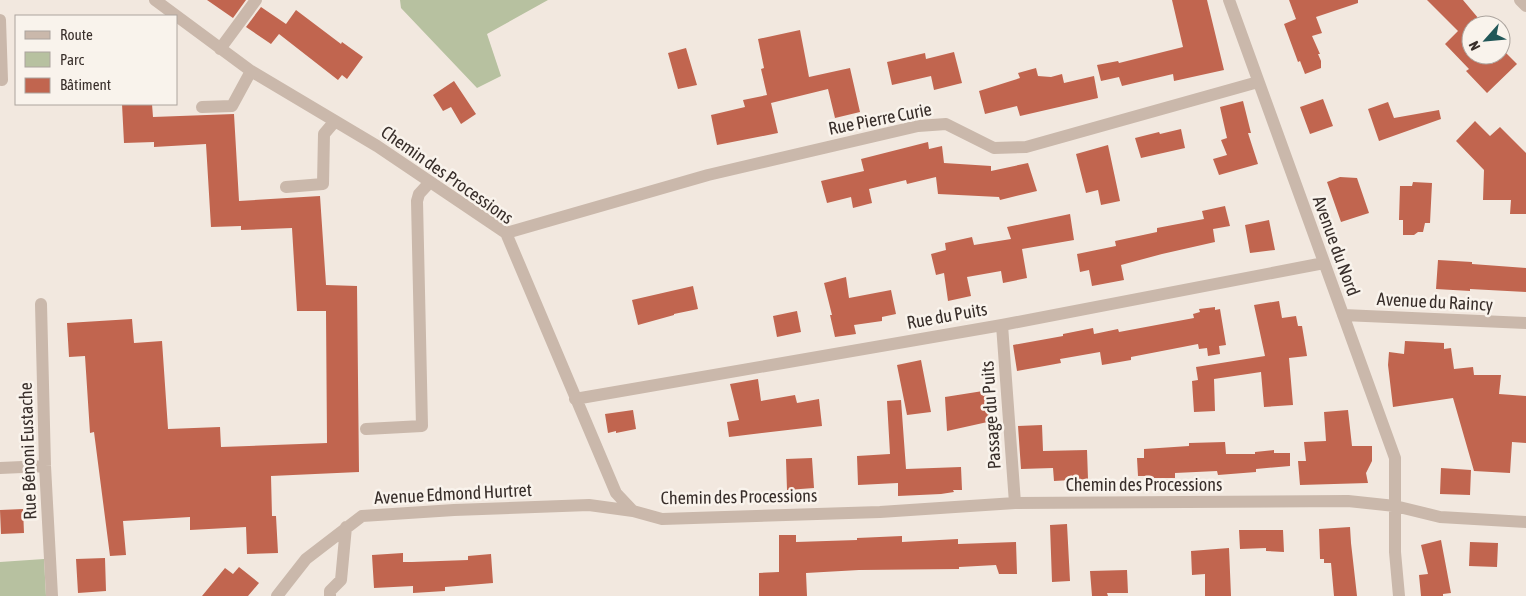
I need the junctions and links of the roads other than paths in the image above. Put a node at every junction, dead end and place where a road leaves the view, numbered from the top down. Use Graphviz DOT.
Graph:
graph roads {
  1 [pos="155,0"];
  2 [pos="256,0"];
  3 [pos="1229,0"];
  4 [pos="1520,0"];
  5 [pos="1526,6"];
  6 [pos="175,15"];
  7 [pos="178,17"];
  8 [pos="0,20"];
  9 [pos="220,49"];
  10 [pos="251,71"];
  11 [pos="2,80"];
  12 [pos="1258,82"];
  13 [pos="202,107"];
  14 [pos="335,121"];
  15 [pos="430,182"];
  16 [pos="286,187"];
  17 [pos="506,233"];
  18 [pos="1324,263"];
  19 [pos="41,304"];
  20 [pos="1343,315"];
  21 [pos="1526,323"];
  22 [pos="1002,325"];
  23 [pos="575,399"];
  24 [pos="366,428"];
  25 [pos="45,466"];
  26 [pos="0,468"];
  27 [pos="1015,503"];
  28 [pos="1395,506"];
  29 [pos="633,511"];
  30 [pos="1526,522"];
  31 [pos="346,527"];
  32 [pos="52,596"];
  33 [pos="277,596"];
  34 [pos="330,596"];
  35 [pos="1399,596"];
  1 -- 6 [label="street, Chemin des Processions"];
  2 -- 9 [label="street"];
  3 -- 12 [label="street, Avenue du Nord"];
  4 -- 5 [label="street"];
  7 -- 9 [label="street, Chemin des Processions"];
  8 -- 11 [label="street"];
  9 -- 10 [label="street, Chemin des Processions"];
  10 -- 13 [label="street"];
  10 -- 14 [label="street, Chemin des Processions"];
  12 -- 17 [label="street, Rue Pierre Curie"];
  12 -- 18 [label="street, Avenue du Nord"];
  14 -- 15 [label="street, Chemin des Processions"];
  14 -- 16 [label="street"];
  15 -- 17 [label="street, Chemin des Processions"];
  15 -- 24 [label="street"];
  17 -- 23 [label="street, Chemin des Processions"];
  18 -- 20 [label="street, Avenue du Nord"];
  18 -- 22 [label="street, Rue du Puits"];
  19 -- 25 [label="street, Rue Bénoni Eustache"];
  20 -- 21 [label="street, Avenue du Raincy"];
  20 -- 28 [label="street, Avenue du Nord"];
  22 -- 23 [label="street, Rue du Puits"];
  22 -- 27 [label="street, Passage du Puits"];
  23 -- 29 [label="street, Chemin des Processions"];
  25 -- 26 [label="street"];
  25 -- 32 [label="street, Rue Bénoni Eustache"];
  27 -- 28 [label="street, Chemin des Processions"];
  27 -- 29 [label="street, Chemin des Processions"];
  28 -- 30 [label="street, Chemin des Processions"];
  28 -- 35 [label="street, Avenue du Nord"];
  29 -- 31 [label="street, Avenue Edmond Hurtret"];
  31 -- 33 [label="street, Avenue Edmond Hurtret"];
  31 -- 34 [label="street"];
}
